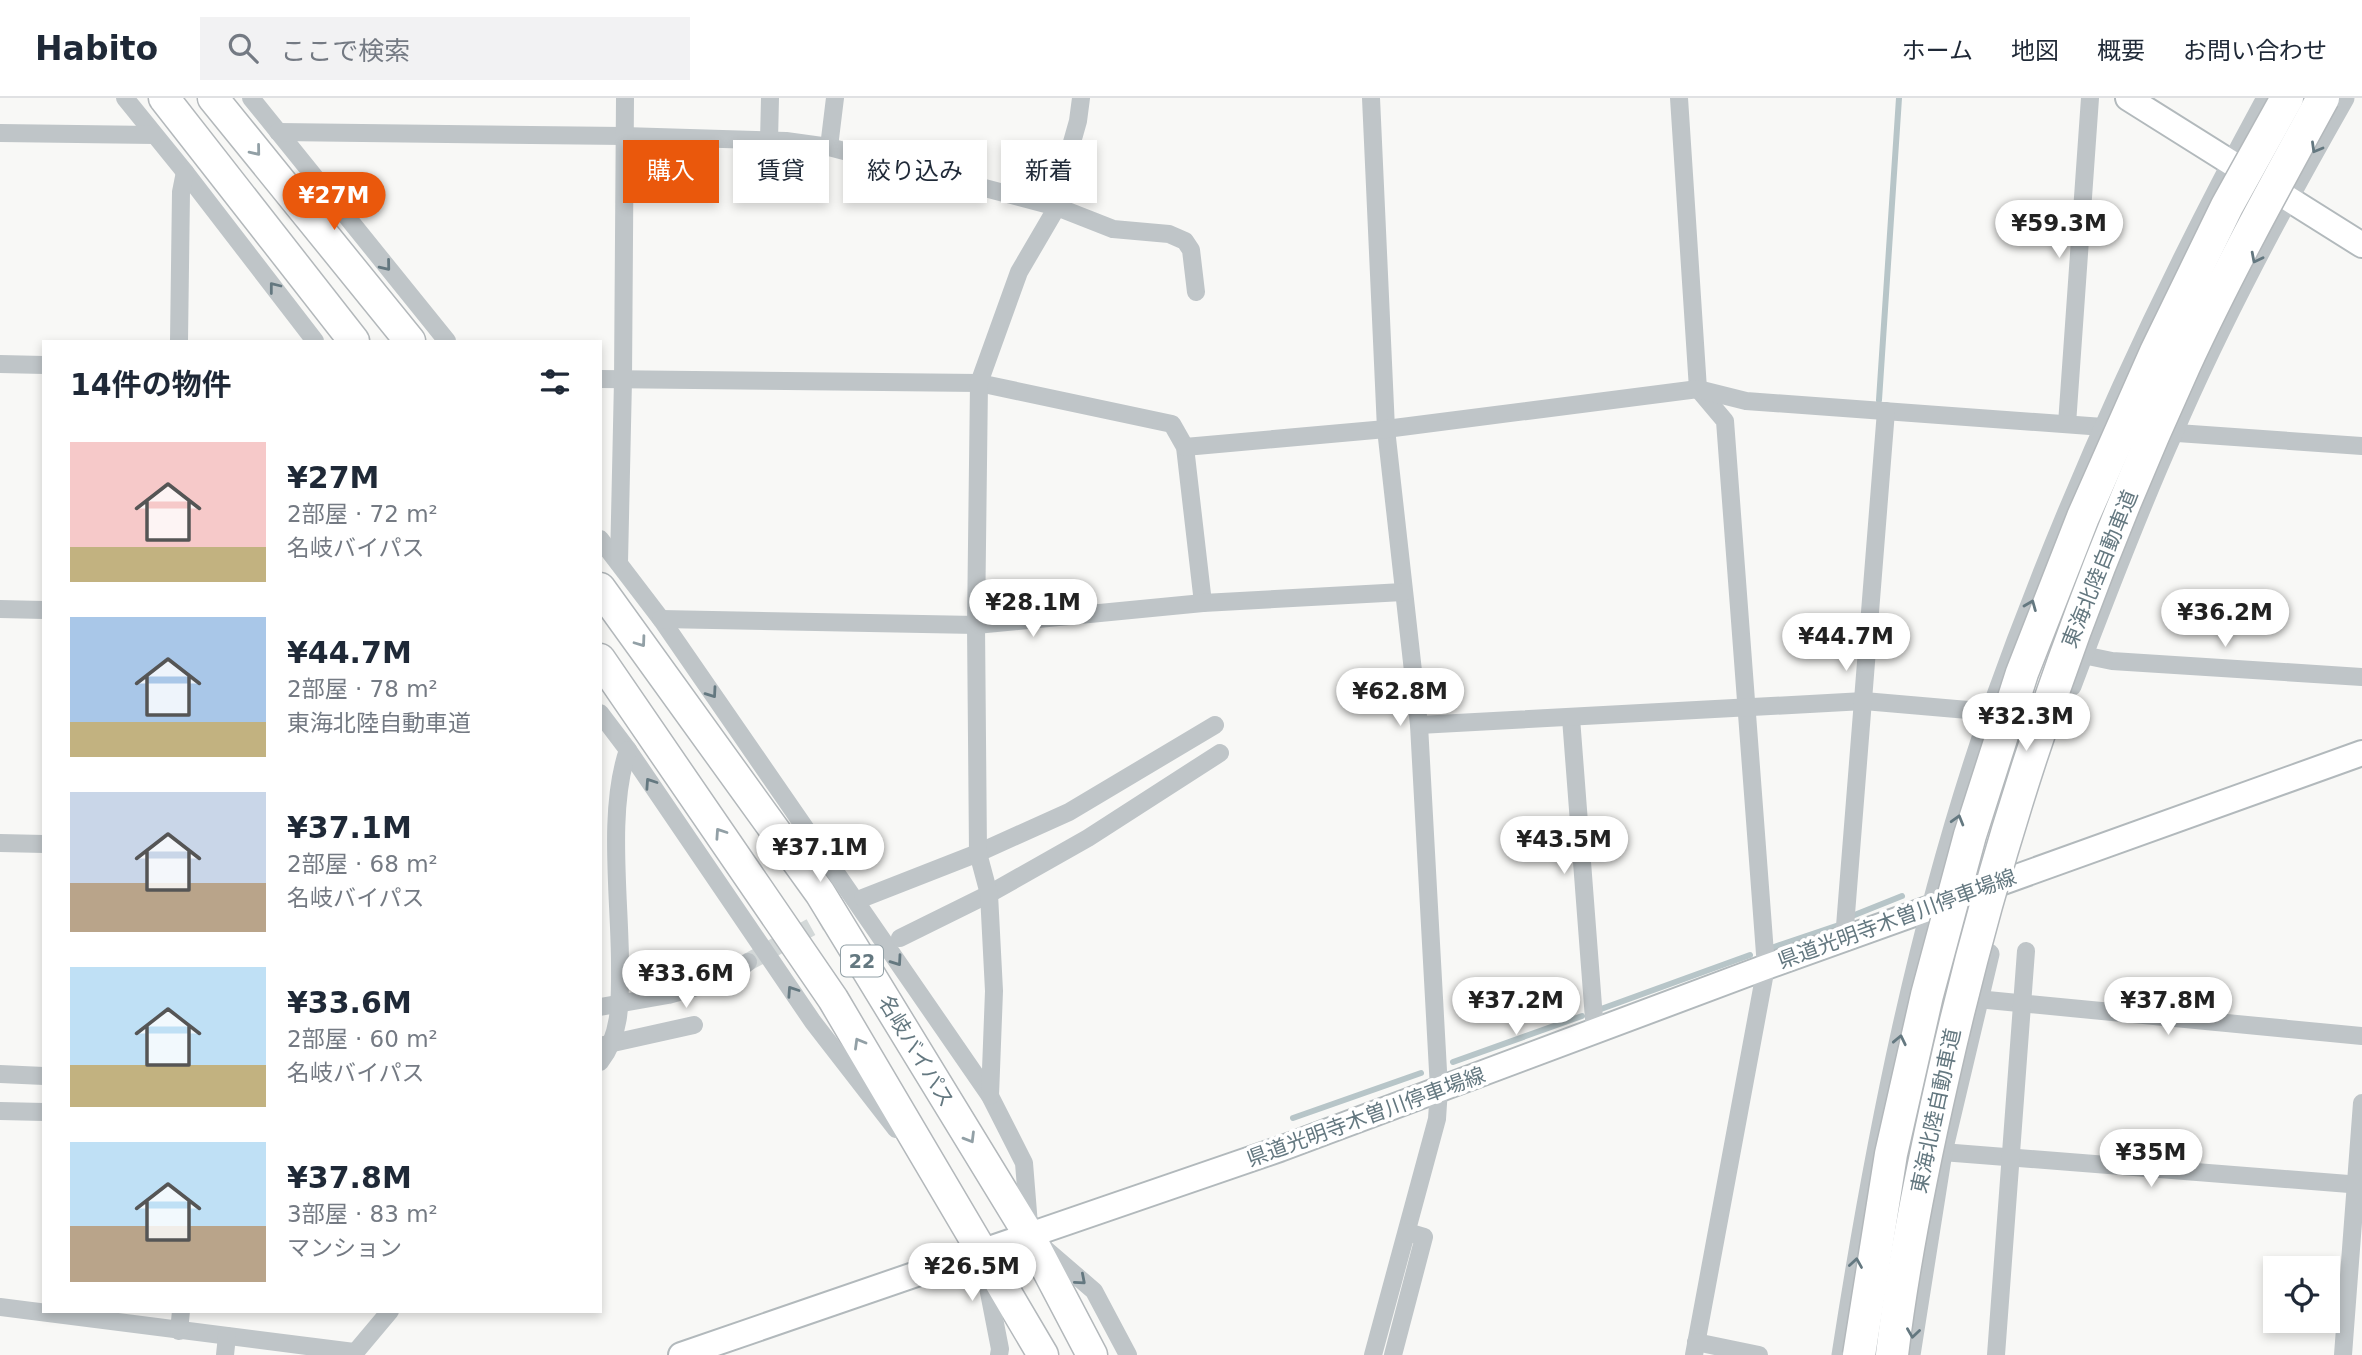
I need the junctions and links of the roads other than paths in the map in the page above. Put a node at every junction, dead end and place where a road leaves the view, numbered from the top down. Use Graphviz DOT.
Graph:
graph roads {
  1 [pos="125,98"];
  2 [pos="164,98"];
  3 [pos="214,98"];
  4 [pos="251,98"];
  5 [pos="625,98"];
  6 [pos="770,98"];
  7 [pos="835,98"];
  8 [pos="1081,98"];
  9 [pos="1371,98"];
  10 [pos="1679,98"];
  11 [pos="2090,98"];
  12 [pos="2128,98"];
  13 [pos="2267,98"];
  14 [pos="2287,98"];
  15 [pos="2323,98"];
  16 [pos="2344,98"];
  17 [pos="278,132"];
  18 [pos="0,133"];
  19 [pos="154,135"];
  20 [pos="624,136"];
  21 [pos="740,140"];
  22 [pos="769,140"];
  23 [pos="829,147"];
  24 [pos="2232,162"];
  25 [pos="185,172"];
  26 [pos="2287,197"];
  27 [pos="1057,207"];
  28 [pos="2362,245"];
  29 [pos="1196,292"];
  30 [pos="179,340"];
  31 [pos="314,340"];
  32 [pos="353,340"];
  33 [pos="409,340"];
  34 [pos="446,340"];
  35 [pos="0,364"];
  36 [pos="42,365"];
  37 [pos="602,379"];
  38 [pos="623,380"];
  39 [pos="979,383"];
  40 [pos="1698,389"];
  41 [pos="1886,411"];
  42 [pos="2067,424"];
  43 [pos="2104,427"];
  44 [pos="1386,429"];
  45 [pos="2172,432"];
  46 [pos="2362,446"];
  47 [pos="1185,447"];
  48 [pos="602,542"];
  49 [pos="619,563"];
  50 [pos="602,591"];
  51 [pos="1403,592"];
  52 [pos="1203,603"];
  53 [pos="0,609"];
  54 [pos="42,610"];
  55 [pos="661,619"];
  56 [pos="976,625"];
  57 [pos="2083,655"];
  58 [pos="602,662"];
  59 [pos="2362,677"];
  60 [pos="1864,701"];
  61 [pos="1747,707"];
  62 [pos="1991,712"];
  63 [pos="602,716"];
  64 [pos="1571,718"];
  65 [pos="1215,726"];
  66 [pos="1419,726"];
  67 [pos="628,750"];
  68 [pos="1220,753"];
  69 [pos="2362,753"];
  70 [pos="0,844"];
  71 [pos="42,844"];
  72 [pos="608,848"];
  73 [pos="978,853"];
  74 [pos="2009,878"];
  75 [pos="989,894"];
  76 [pos="863,898"];
  77 [pos="1932,907"];
  78 [pos="900,938"];
  79 [pos="1844,939"];
  80 [pos="2026,951"];
  81 [pos="748,962"];
  82 [pos="1766,967"];
  83 [pos="1978,999"];
  84 [pos="620,1002"];
  85 [pos="2024,1005"];
  86 [pos="602,1006"];
  87 [pos="694,1025"];
  88 [pos="1595,1032"];
  89 [pos="2362,1036"];
  90 [pos="607,1044"];
  91 [pos="0,1074"];
  92 [pos="42,1076"];
  93 [pos="1440,1090"];
  94 [pos="989,1096"];
  95 [pos="2362,1103"];
  96 [pos="0,1111"];
  97 [pos="42,1112"];
  98 [pos="1942,1152"];
  99 [pos="2011,1158"];
  100 [pos="2359,1185"];
  101 [pos="952,1201"];
  102 [pos="1407,1231"];
  103 [pos="1029,1235"];
  104 [pos="981,1252"];
  105 [pos="0,1307"];
  106 [pos="42,1313"];
  107 [pos="45,1313"];
  108 [pos="181,1313"];
  109 [pos="388,1313"];
  110 [pos="179,1331"];
  111 [pos="227,1336"];
  112 [pos="1695,1348"];
  113 [pos="353,1353"];
  114 [pos="225,1355"];
  115 [pos="681,1355"];
  116 [pos="999,1355"];
  117 [pos="1043,1355"];
  118 [pos="1092,1355"];
  119 [pos="1128,1355"];
  120 [pos="1373,1355"];
  121 [pos="1393,1355"];
  122 [pos="1759,1355"];
  123 [pos="1842,1355"];
  124 [pos="1859,1355"];
  125 [pos="1892,1355"];
  126 [pos="1910,1355"];
  127 [pos="1996,1355"];
  128 [pos="2343,1355"];
  1 -- 19 [label="street"];
  2 -- 32 [label="highway"];
  3 -- 33 [label="highway, one-way"];
  4 -- 17 [label="street"];
  5 -- 20 [label="street"];
  6 -- 22 [label="street"];
  7 -- 23 [label="street"];
  8 -- 27 [label="street"];
  9 -- 44 [label="street"];
  10 -- 40 [label="street"];
  11 -- 42 [label="street"];
  12 -- 24 [label="main road"];
  13 -- 24 [label="street"];
  14 -- 124 [label="highway, 東海北陸自動車道, bridge"];
  15 -- 125 [label="highway, 東海北陸自動車道, bridge"];
  16 -- 26 [label="street, one-way"];
  17 -- 20 [label="street"];
  17 -- 34 [label="street, one-way"];
  18 -- 19 [label="street"];
  19 -- 25 [label="street"];
  20 -- 21 [label="street"];
  20 -- 38 [label="street"];
  23 -- 27 [label="street"];
  24 -- 26 [label="main road"];
  24 -- 43 [label="street"];
  25 -- 30 [label="street"];
  31 -- 25 [label="street, one-way"];
  26 -- 28 [label="main road"];
  26 -- 45 [label="street, one-way"];
  27 -- 29 [label="street"];
  27 -- 39 [label="street"];
  35 -- 36 [label="street"];
  37 -- 38 [label="street"];
  38 -- 39 [label="street"];
  38 -- 49 [label="street"];
  39 -- 47 [label="street"];
  39 -- 56 [label="street"];
  40 -- 41 [label="street"];
  40 -- 44 [label="street"];
  40 -- 61 [label="street"];
  41 -- 42 [label="street"];
  41 -- 60 [label="street"];
  42 -- 43 [label="street"];
  43 -- 45 [label="street"];
  62 -- 43 [label="street, one-way"];
  44 -- 47 [label="street"];
  44 -- 51 [label="street"];
  45 -- 46 [label="street"];
  45 -- 57 [label="street"];
  47 -- 52 [label="street"];
  48 -- 49 [label="street"];
  49 -- 55 [label="street"];
  50 -- 103 [label="highway, 名岐バイパス / 22, one-way"];
  51 -- 52 [label="street"];
  51 -- 66 [label="street"];
  52 -- 56 [label="street"];
  53 -- 54 [label="street"];
  55 -- 56 [label="street"];
  55 -- 94 [label="street, one-way"];
  56 -- 73 [label="street"];
  57 -- 59 [label="street"];
  57 -- 74 [label="street"];
  101 -- 58 [label="highway, 22, one-way"];
  60 -- 61 [label="street"];
  60 -- 62 [label="street"];
  60 -- 79 [label="street"];
  61 -- 64 [label="street"];
  61 -- 82 [label="street"];
  77 -- 62 [label="street, one-way"];
  63 -- 67 [label="street"];
  64 -- 66 [label="street"];
  64 -- 88 [label="street"];
  65 -- 73 [label="street"];
  66 -- 93 [label="street"];
  67 -- 72 [label="street"];
  101 -- 67 [label="street, one-way"];
  68 -- 75 [label="street"];
  69 -- 74 [label="main road, 県道光明寺木曽川停車場線"];
  70 -- 71 [label="street"];
  72 -- 84 [label="street"];
  73 -- 75 [label="street"];
  73 -- 76 [label="street"];
  74 -- 77 [label="main road, 県道光明寺木曽川停車場線"];
  74 -- 83 [label="street"];
  75 -- 78 [label="street"];
  75 -- 94 [label="street"];
  77 -- 79 [label="main road, 県道光明寺木曽川停車場線"];
  123 -- 77 [label="street, one-way"];
  79 -- 82 [label="main road, 県道光明寺木曽川停車場線"];
  80 -- 85 [label="street"];
  81 -- 84 [label="street"];
  82 -- 88 [label="main road, 県道光明寺木曽川停車場線"];
  82 -- 112 [label="street"];
  83 -- 85 [label="street"];
  83 -- 98 [label="street"];
  84 -- 86 [label="street"];
  84 -- 90 [label="street"];
  85 -- 89 [label="street"];
  85 -- 99 [label="street"];
  87 -- 90 [label="street"];
  88 -- 93 [label="main road, 県道光明寺木曽川停車場線"];
  91 -- 92 [label="street"];
  93 -- 102 [label="street"];
  93 -- 103 [label="main road, 県道光明寺木曽川停車場線"];
  94 -- 103 [label="street"];
  95 -- 100 [label="street"];
  96 -- 97 [label="street"];
  98 -- 99 [label="street"];
  98 -- 126 [label="street, one-way"];
  99 -- 100 [label="street"];
  99 -- 127 [label="street"];
  100 -- 128 [label="street"];
  101 -- 104 [label="highway, 22"];
  102 -- 120 [label="street"];
  102 -- 121 [label="street"];
  103 -- 104 [label="main road, 県道光明寺木曽川停車場線"];
  103 -- 118 [label="highway, 名岐バイパス / 22"];
  103 -- 119 [label="street, one-way"];
  104 -- 115 [label="main road, 県道光明寺木曽川停車場線"];
  104 -- 116 [label="street"];
  104 -- 117 [label="highway, 22"];
  105 -- 106 [label="street"];
  107 -- 110 [label="street"];
  108 -- 110 [label="street"];
  109 -- 113 [label="street"];
  110 -- 111 [label="street"];
  111 -- 113 [label="street"];
  111 -- 114 [label="street"];
  112 -- 122 [label="street"];
}
